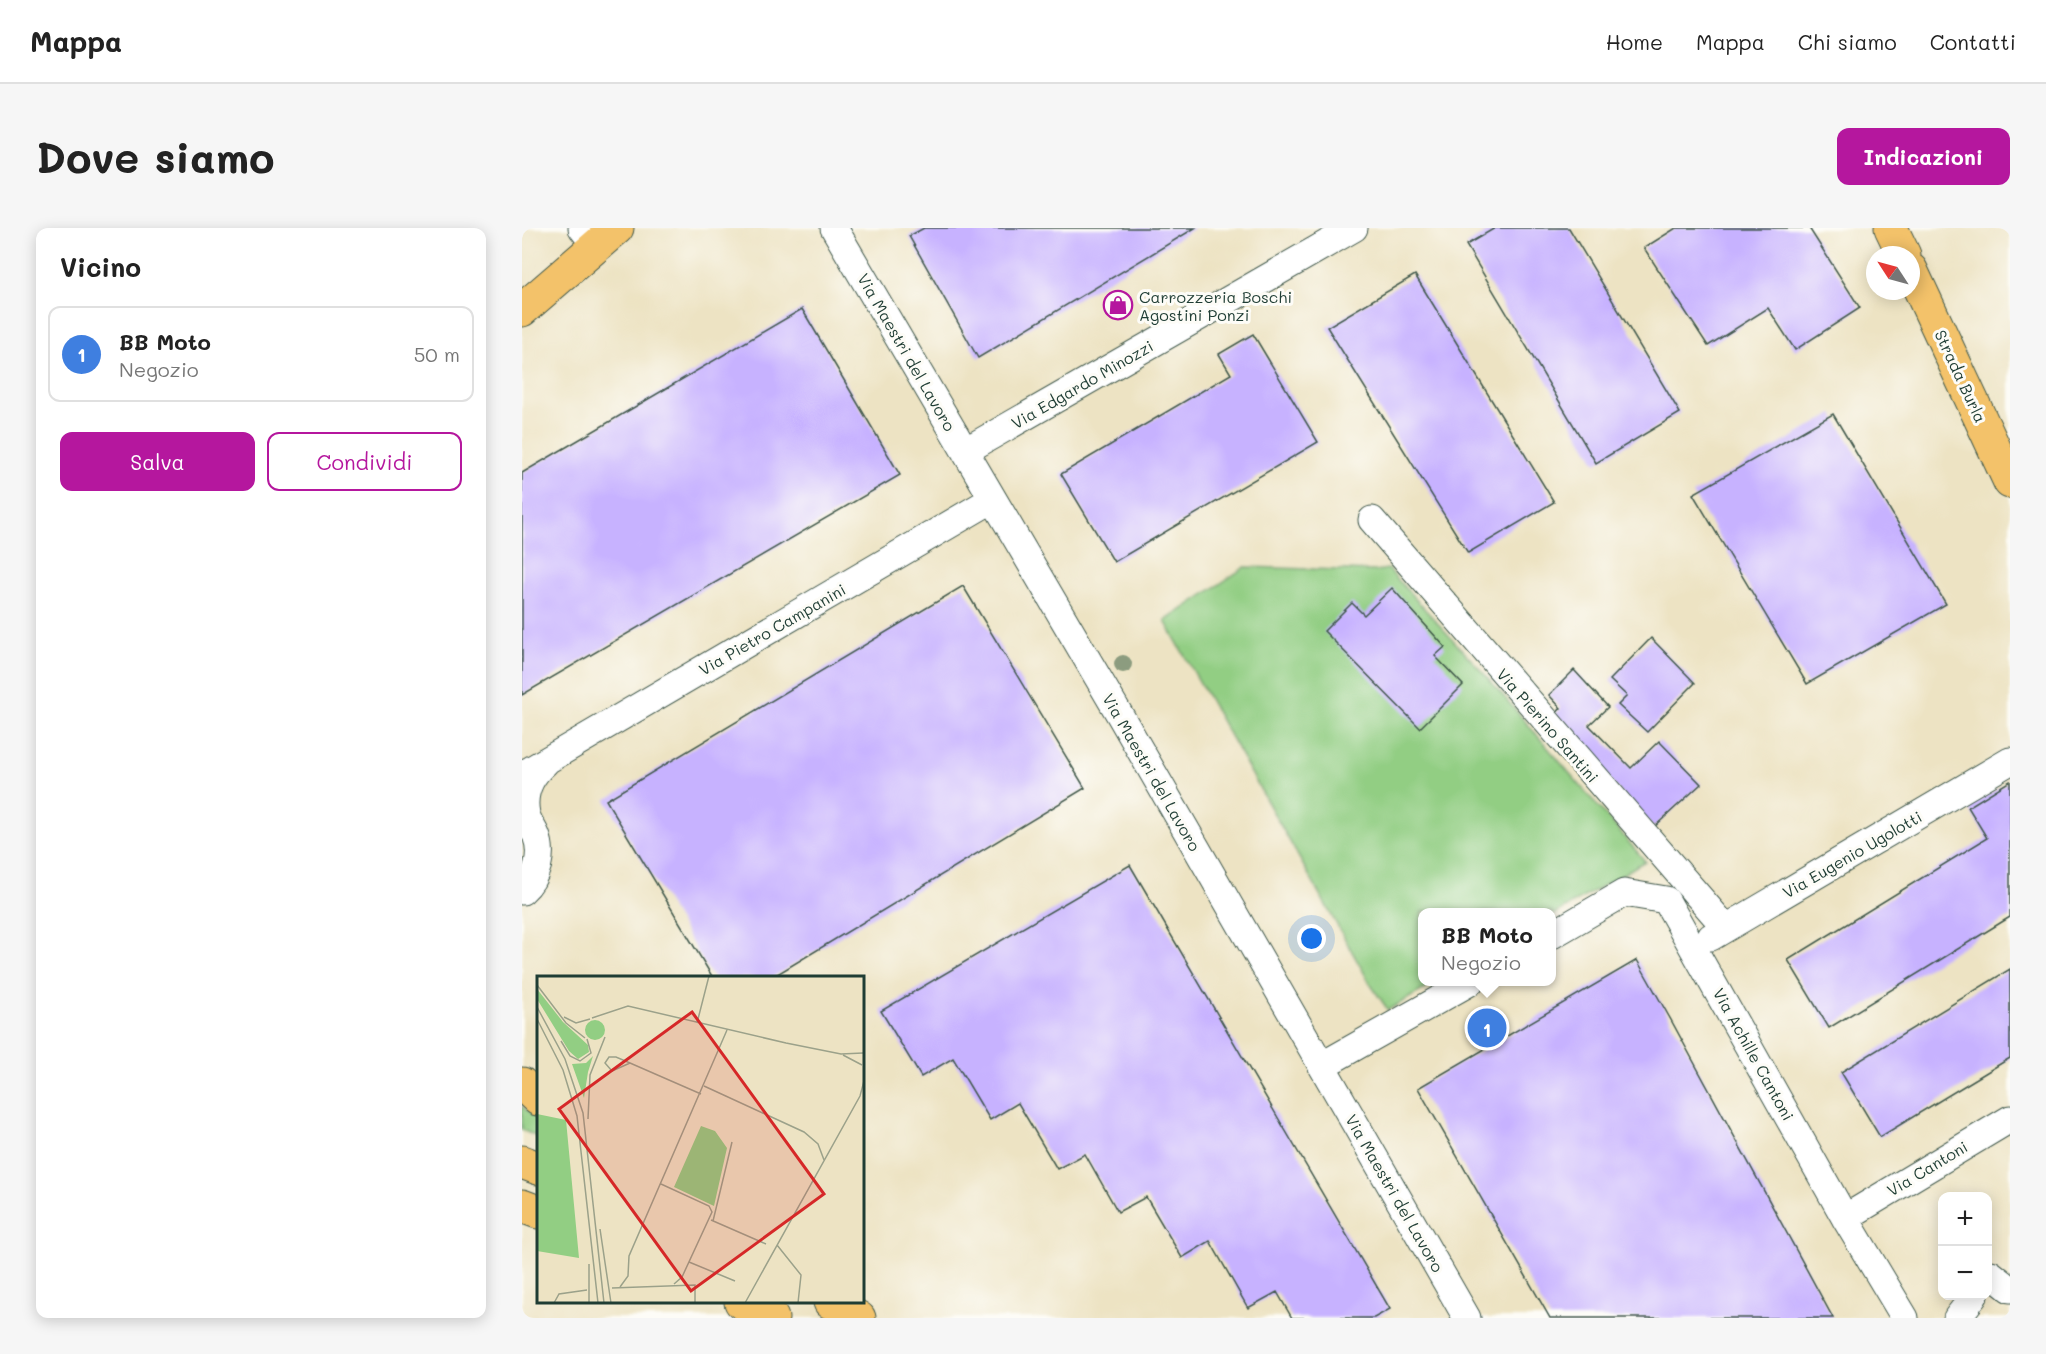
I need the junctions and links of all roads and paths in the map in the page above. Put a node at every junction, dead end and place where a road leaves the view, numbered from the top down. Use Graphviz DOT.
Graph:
graph roads {
  1 [pos="834,228"];
  2 [pos="1354,228"];
  3 [pos="1891,228"];
  4 [pos="598,234"];
  5 [pos="1900,246"];
  6 [pos="1920,289"];
  7 [pos="522,310"];
  8 [pos="965,451"];
  9 [pos="2010,482"];
  10 [pos="993,499"];
  11 [pos="1372,520"];
  12 [pos="550,759"];
  13 [pos="2010,761"];
  14 [pos="522,775"];
  15 [pos="522,891"];
  16 [pos="1725,928"];
  17 [pos="1556,932"];
  18 [pos="1694,947"];
  19 [pos="1461,986"];
  20 [pos="1323,1065"];
  21 [pos="522,1084"];
  22 [pos="537,1098"];
  23 [pos="2010,1119"];
  24 [pos="522,1162"];
  25 [pos="537,1168"];
  26 [pos="522,1206"];
  27 [pos="537,1212"];
  28 [pos="1845,1218"];
  29 [pos="1992,1275"];
  30 [pos="2010,1288"];
  31 [pos="1971,1300"];
  32 [pos="743,1303"];
  33 [pos="832,1303"];
  34 [pos="849,1303"];
  35 [pos="772,1318"];
  36 [pos="859,1318"];
  37 [pos="869,1318"];
  38 [pos="1467,1318"];
  39 [pos="1905,1318"];
  40 [pos="1957,1318"];
  1 -- 8 [label="street, Via Maestri del Lavoro"];
  2 -- 8 [label="street, Via Edgardo Minozzi"];
  3 -- 5 [label="main road"];
  4 -- 7 [label="main road"];
  6 -- 9 [label="main road, Strada Burla"];
  8 -- 10 [label="street, Via Maestri del Lavoro"];
  10 -- 12 [label="street, Via Pietro Campanini"];
  10 -- 20 [label="street, Via Maestri del Lavoro"];
  11 -- 16 [label="street, Via Pierino Santini"];
  12 -- 14 [label="street, Via Pietro Campanini"];
  12 -- 15 [label="street, Via Pietro Campanini"];
  13 -- 16 [label="street, Via Eugenio Ugolotti"];
  16 -- 18 [label="street, Via Eugenio Ugolotti"];
  17 -- 18 [label="street, Via Achille Cantoni"];
  18 -- 28 [label="street, Via Achille Cantoni"];
  19 -- 20 [label="street"];
  20 -- 38 [label="street, Via Maestri del Lavoro"];
  21 -- 22 [label="main road"];
  23 -- 28 [label="street, Via Cantoni"];
  24 -- 25 [label="main road"];
  26 -- 27 [label="main road"];
  28 -- 39 [label="street, Via Achille Cantoni"];
  29 -- 30 [label="street"];
  31 -- 40 [label="street"];
  32 -- 35 [label="main road"];
  33 -- 36 [label="main road"];
  34 -- 37 [label="main road"];
}
